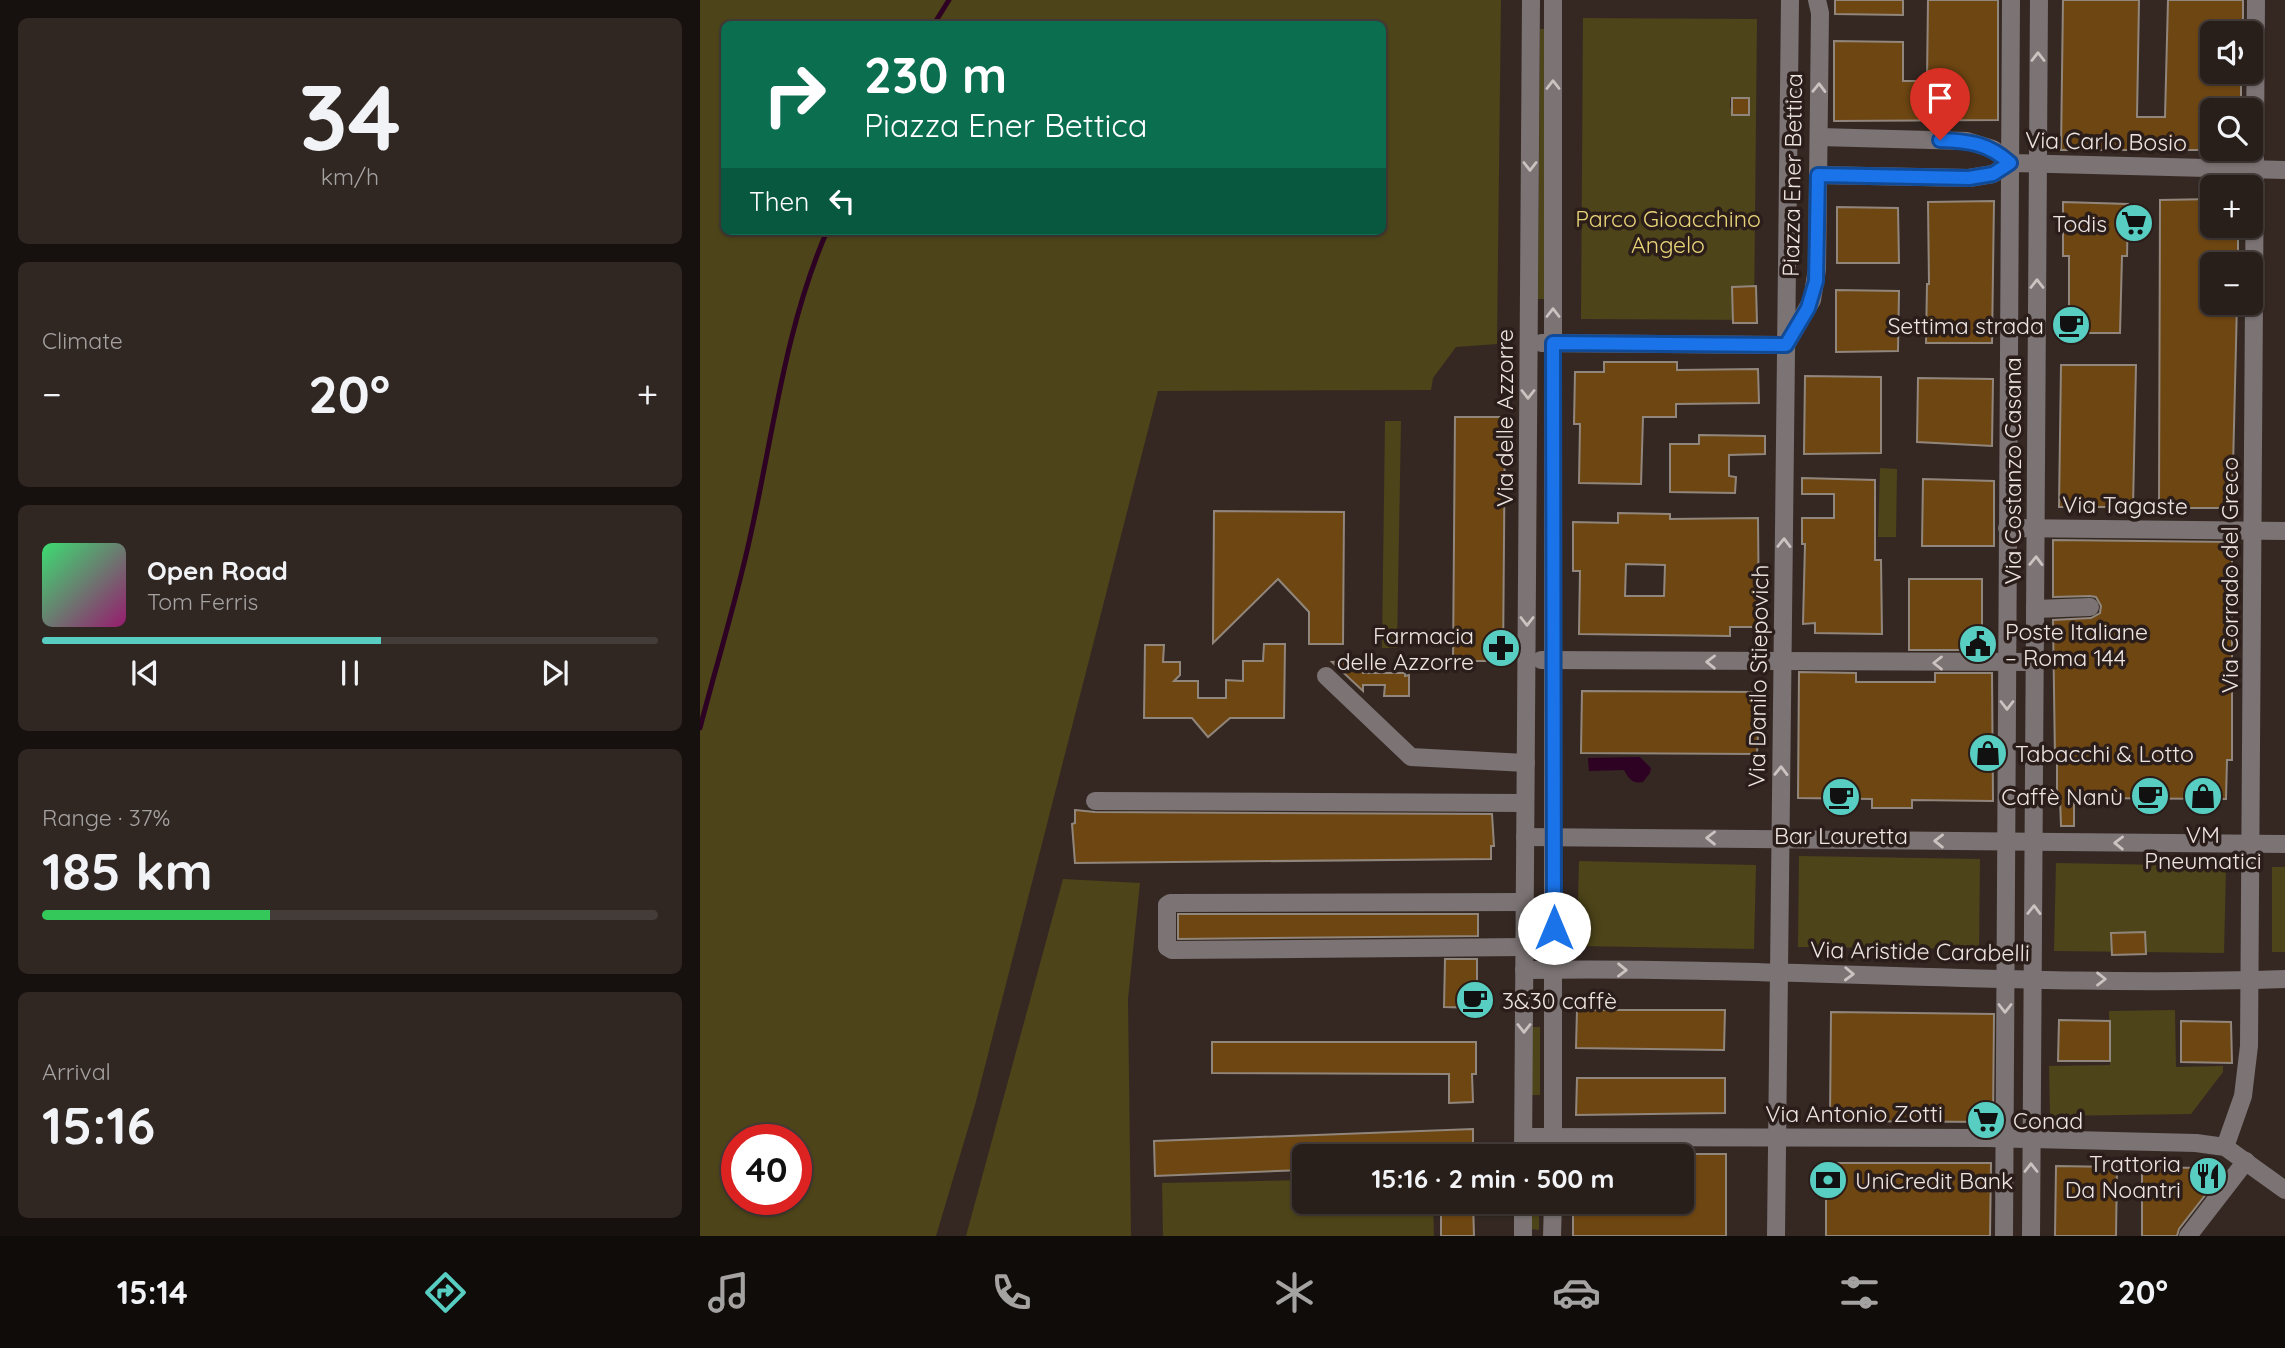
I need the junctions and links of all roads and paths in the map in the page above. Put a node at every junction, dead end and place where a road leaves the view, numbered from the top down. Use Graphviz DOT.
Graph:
graph roads {
  1 [pos="1531,0"];
  2 [pos="1553,0"];
  3 [pos="1790,0"];
  4 [pos="1817,0"];
  5 [pos="2011,0"];
  6 [pos="2039,0"];
  7 [pos="2256,0"];
  8 [pos="1818,137"];
  9 [pos="2010,163"];
  10 [pos="2038,164"];
  11 [pos="2255,170"];
  12 [pos="2285,170"];
  13 [pos="1818,175"];
  14 [pos="1529,342"];
  15 [pos="1553,343"];
  16 [pos="1786,345"];
  17 [pos="2007,528"];
  18 [pos="2036,528"];
  19 [pos="2253,531"];
  20 [pos="2285,531"];
  21 [pos="2090,607"];
  22 [pos="2035,609"];
  23 [pos="1553,659"];
  24 [pos="1526,660"];
  25 [pos="2035,662"];
  26 [pos="1783,663"];
  27 [pos="2007,663"];
  28 [pos="1326,676"];
  29 [pos="1526,763"];
  30 [pos="1095,801"];
  31 [pos="1525,803"];
  32 [pos="1554,836"];
  33 [pos="1525,837"];
  34 [pos="1780,839"];
  35 [pos="2007,842"];
  36 [pos="2035,842"];
  37 [pos="2252,844"];
  38 [pos="2285,845"];
  39 [pos="1525,902"];
  40 [pos="1525,947"];
  41 [pos="1554,969"];
  42 [pos="1524,970"];
  43 [pos="1780,972"];
  44 [pos="2005,978"];
  45 [pos="2033,979"];
  46 [pos="2285,979"];
  47 [pos="2250,980"];
  48 [pos="1553,1136"];
  49 [pos="1524,1137"];
  50 [pos="1777,1138"];
  51 [pos="2005,1139"];
  52 [pos="2031,1139"];
  53 [pos="1524,1144"];
  54 [pos="1553,1144"];
  55 [pos="2225,1147"];
  56 [pos="2246,1161"];
  57 [pos="2285,1190"];
  58 [pos="1523,1214"];
  59 [pos="1553,1214"];
  60 [pos="1523,1236"];
  61 [pos="1552,1236"];
  62 [pos="1776,1236"];
  63 [pos="2004,1236"];
  64 [pos="2031,1236"];
  65 [pos="2188,1236"];
  1 -- 14 [label="street, Via delle Azzorre, one-way"];
  15 -- 2 [label="street, one-way"];
  3 -- 16 [label="street, Piazza Ener Bettica"];
  8 -- 4 [label="street, Piazza Ener Bettica, one-way"];
  5 -- 9 [label="street, Via Costanzo Casana"];
  10 -- 6 [label="street, Via Costanzo Casana, one-way"];
  7 -- 11 [label="street, Via Corrado del Greco"];
  8 -- 9 [label="street, Via Carlo Bosio"];
  8 -- 13 [label="street, Piazza Ener Bettica"];
  9 -- 10 [label="street, Via Carlo Bosio"];
  9 -- 13 [label="street, Via Carlo Bosio"];
  9 -- 17 [label="street, Via Costanzo Casana"];
  10 -- 11 [label="street, Via Carlo Bosio"];
  18 -- 10 [label="street, Via Costanzo Casana, one-way"];
  11 -- 12 [label="street, Via Carlo Bosio"];
  11 -- 19 [label="street, Via Corrado del Greco"];
  13 -- 16 [label="street, Piazza Ener Bettica"];
  14 -- 15 [label="street"];
  14 -- 24 [label="street, Via delle Azzorre, one-way"];
  15 -- 16 [label="street"];
  15 -- 23 [label="street"];
  26 -- 16 [label="street, Via Danilo Stiepovich, one-way"];
  17 -- 18 [label="street, Via Tagaste"];
  17 -- 27 [label="street, Via Costanzo Casana"];
  18 -- 19 [label="street, Via Tagaste"];
  22 -- 18 [label="street, Via Costanzo Casana, one-way"];
  19 -- 20 [label="street, Via Tagaste"];
  19 -- 37 [label="street, Via Corrado del Greco"];
  21 -- 22 [label="street"];
  22 -- 25 [label="street, Via Costanzo Casana"];
  23 -- 24 [label="street"];
  26 -- 23 [label="street, one-way"];
  23 -- 32 [label="street"];
  24 -- 29 [label="street, Via delle Azzorre"];
  25 -- 27 [label="street"];
  25 -- 36 [label="street, Via Costanzo Casana"];
  27 -- 26 [label="street, one-way"];
  34 -- 26 [label="street, Via Danilo Stiepovich, one-way"];
  27 -- 35 [label="street, Via Costanzo Casana, one-way"];
  28 -- 29 [label="street"];
  29 -- 31 [label="street, Via delle Azzorre"];
  30 -- 31 [label="street"];
  31 -- 33 [label="street, Via delle Azzorre"];
  32 -- 33 [label="street"];
  34 -- 32 [label="street, one-way"];
  32 -- 41 [label="street"];
  33 -- 39 [label="street, Via delle Azzorre"];
  35 -- 34 [label="street, one-way"];
  34 -- 43 [label="street, Via Danilo Stiepovich"];
  35 -- 36 [label="street"];
  35 -- 44 [label="street, Via Costanzo Casana"];
  37 -- 36 [label="street, one-way"];
  45 -- 36 [label="street, Via Costanzo Casana, one-way"];
  37 -- 38 [label="street"];
  37 -- 47 [label="street, Via Corrado del Greco"];
  39 -- 40 [label="street, Via delle Azzorre"];
  39 -- 40 [label="street"];
  40 -- 42 [label="street, Via delle Azzorre"];
  41 -- 42 [label="street"];
  41 -- 43 [label="street, Via Aristide Carabelli, one-way"];
  41 -- 48 [label="street"];
  42 -- 49 [label="street, Via delle Azzorre, one-way"];
  43 -- 44 [label="street, Via Aristide Carabelli, one-way"];
  43 -- 50 [label="street, Via Danilo Stiepovich"];
  44 -- 45 [label="street, Via Aristide Carabelli"];
  44 -- 51 [label="street, Via Costanzo Casana, one-way"];
  45 -- 47 [label="street, Via Aristide Carabelli, one-way"];
  45 -- 52 [label="street, Via Costanzo Casana"];
  46 -- 47 [label="street, Via Aristide Carabelli"];
  47 -- 55 [label="street, Via Corrado del Greco"];
  48 -- 49 [label="street, Via Antonio Zotti"];
  48 -- 50 [label="street, Via Antonio Zotti"];
  48 -- 54 [label="street"];
  49 -- 53 [label="street, Via delle Azzorre"];
  50 -- 51 [label="street, Via Antonio Zotti"];
  50 -- 62 [label="street, Via Danilo Stiepovich"];
  51 -- 52 [label="street, Via Antonio Zotti"];
  51 -- 63 [label="street, Via Costanzo Casana"];
  52 -- 55 [label="street, Via Antonio Zotti"];
  64 -- 52 [label="street, Via Costanzo Casana, one-way"];
  55 -- 56 [label="street"];
  56 -- 57 [label="street"];
  56 -- 65 [label="street"];
  58 -- 60 [label="street"];
  59 -- 61 [label="street"];
}
